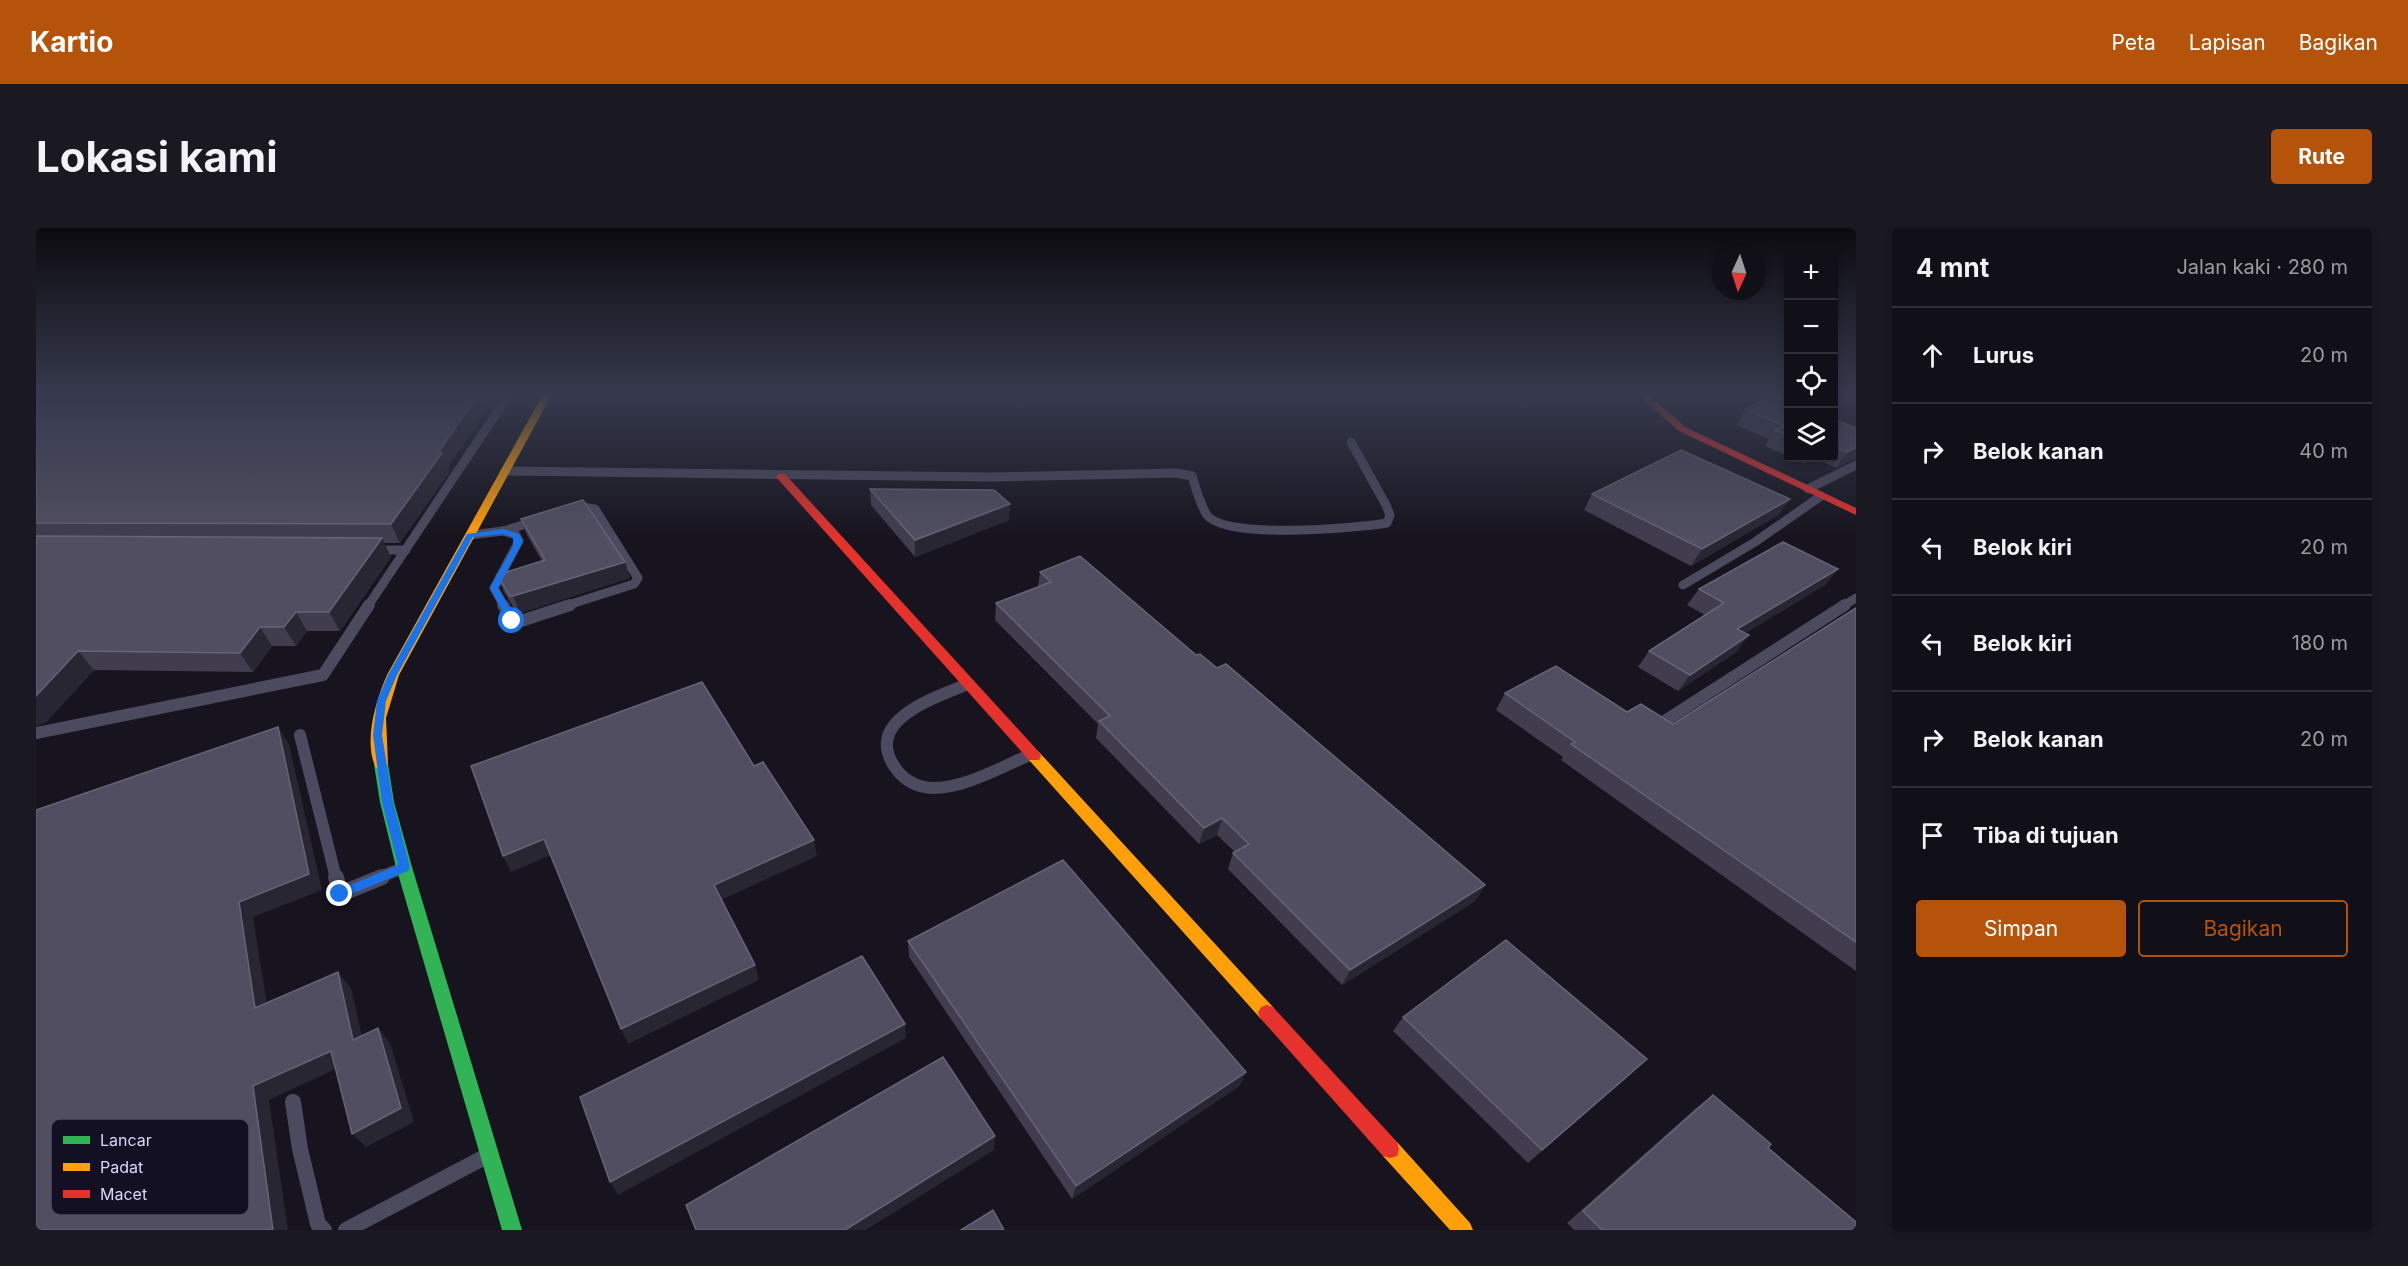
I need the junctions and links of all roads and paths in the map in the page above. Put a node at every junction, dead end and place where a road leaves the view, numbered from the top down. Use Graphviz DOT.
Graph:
graph roads {
  1 [pos="1351,442"];
  2 [pos="477,443"];
  3 [pos="521,443"];
  4 [pos="1710,443"];
  5 [pos="1856,465"];
  6 [pos="505,471"];
  7 [pos="781,476"];
  8 [pos="1814,493"];
  9 [pos="1856,512"];
  10 [pos="559,514"];
  11 [pos="548,518"];
  12 [pos="503,531"];
  13 [pos="470,535"];
  14 [pos="358,550"];
  15 [pos="406,550"];
  16 [pos="1683,585"];
  17 [pos="1856,598"];
  18 [pos="969,683"];
  19 [pos="1663,722"];
  20 [pos="36,734"];
  21 [pos="300,735"];
  22 [pos="1033,754"];
  23 [pos="404,867"];
  24 [pos="292,1102"];
  25 [pos="489,1155"];
  26 [pos="324,1230"];
  27 [pos="346,1230"];
  28 [pos="512,1230"];
  29 [pos="1463,1230"];
  1 -- 7 [label="lane"];
  2 -- 15 [label="lane"];
  3 -- 6 [label="street"];
  4 -- 8 [label="street"];
  5 -- 8 [label="lane"];
  6 -- 7 [label="lane"];
  6 -- 13 [label="street"];
  7 -- 18 [label="street"];
  8 -- 9 [label="street"];
  8 -- 16 [label="lane"];
  10 -- 12 [label="lane"];
  11 -- 12 [label="lane"];
  12 -- 13 [label="lane"];
  13 -- 23 [label="street"];
  14 -- 15 [label="lane"];
  15 -- 20 [label="lane"];
  17 -- 19 [label="lane"];
  18 -- 22 [label="street"];
  18 -- 22 [label="lane"];
  21 -- 23 [label="lane"];
  22 -- 29 [label="street"];
  23 -- 25 [label="street"];
  24 -- 26 [label="lane"];
  25 -- 27 [label="lane"];
  25 -- 28 [label="street"];
}
